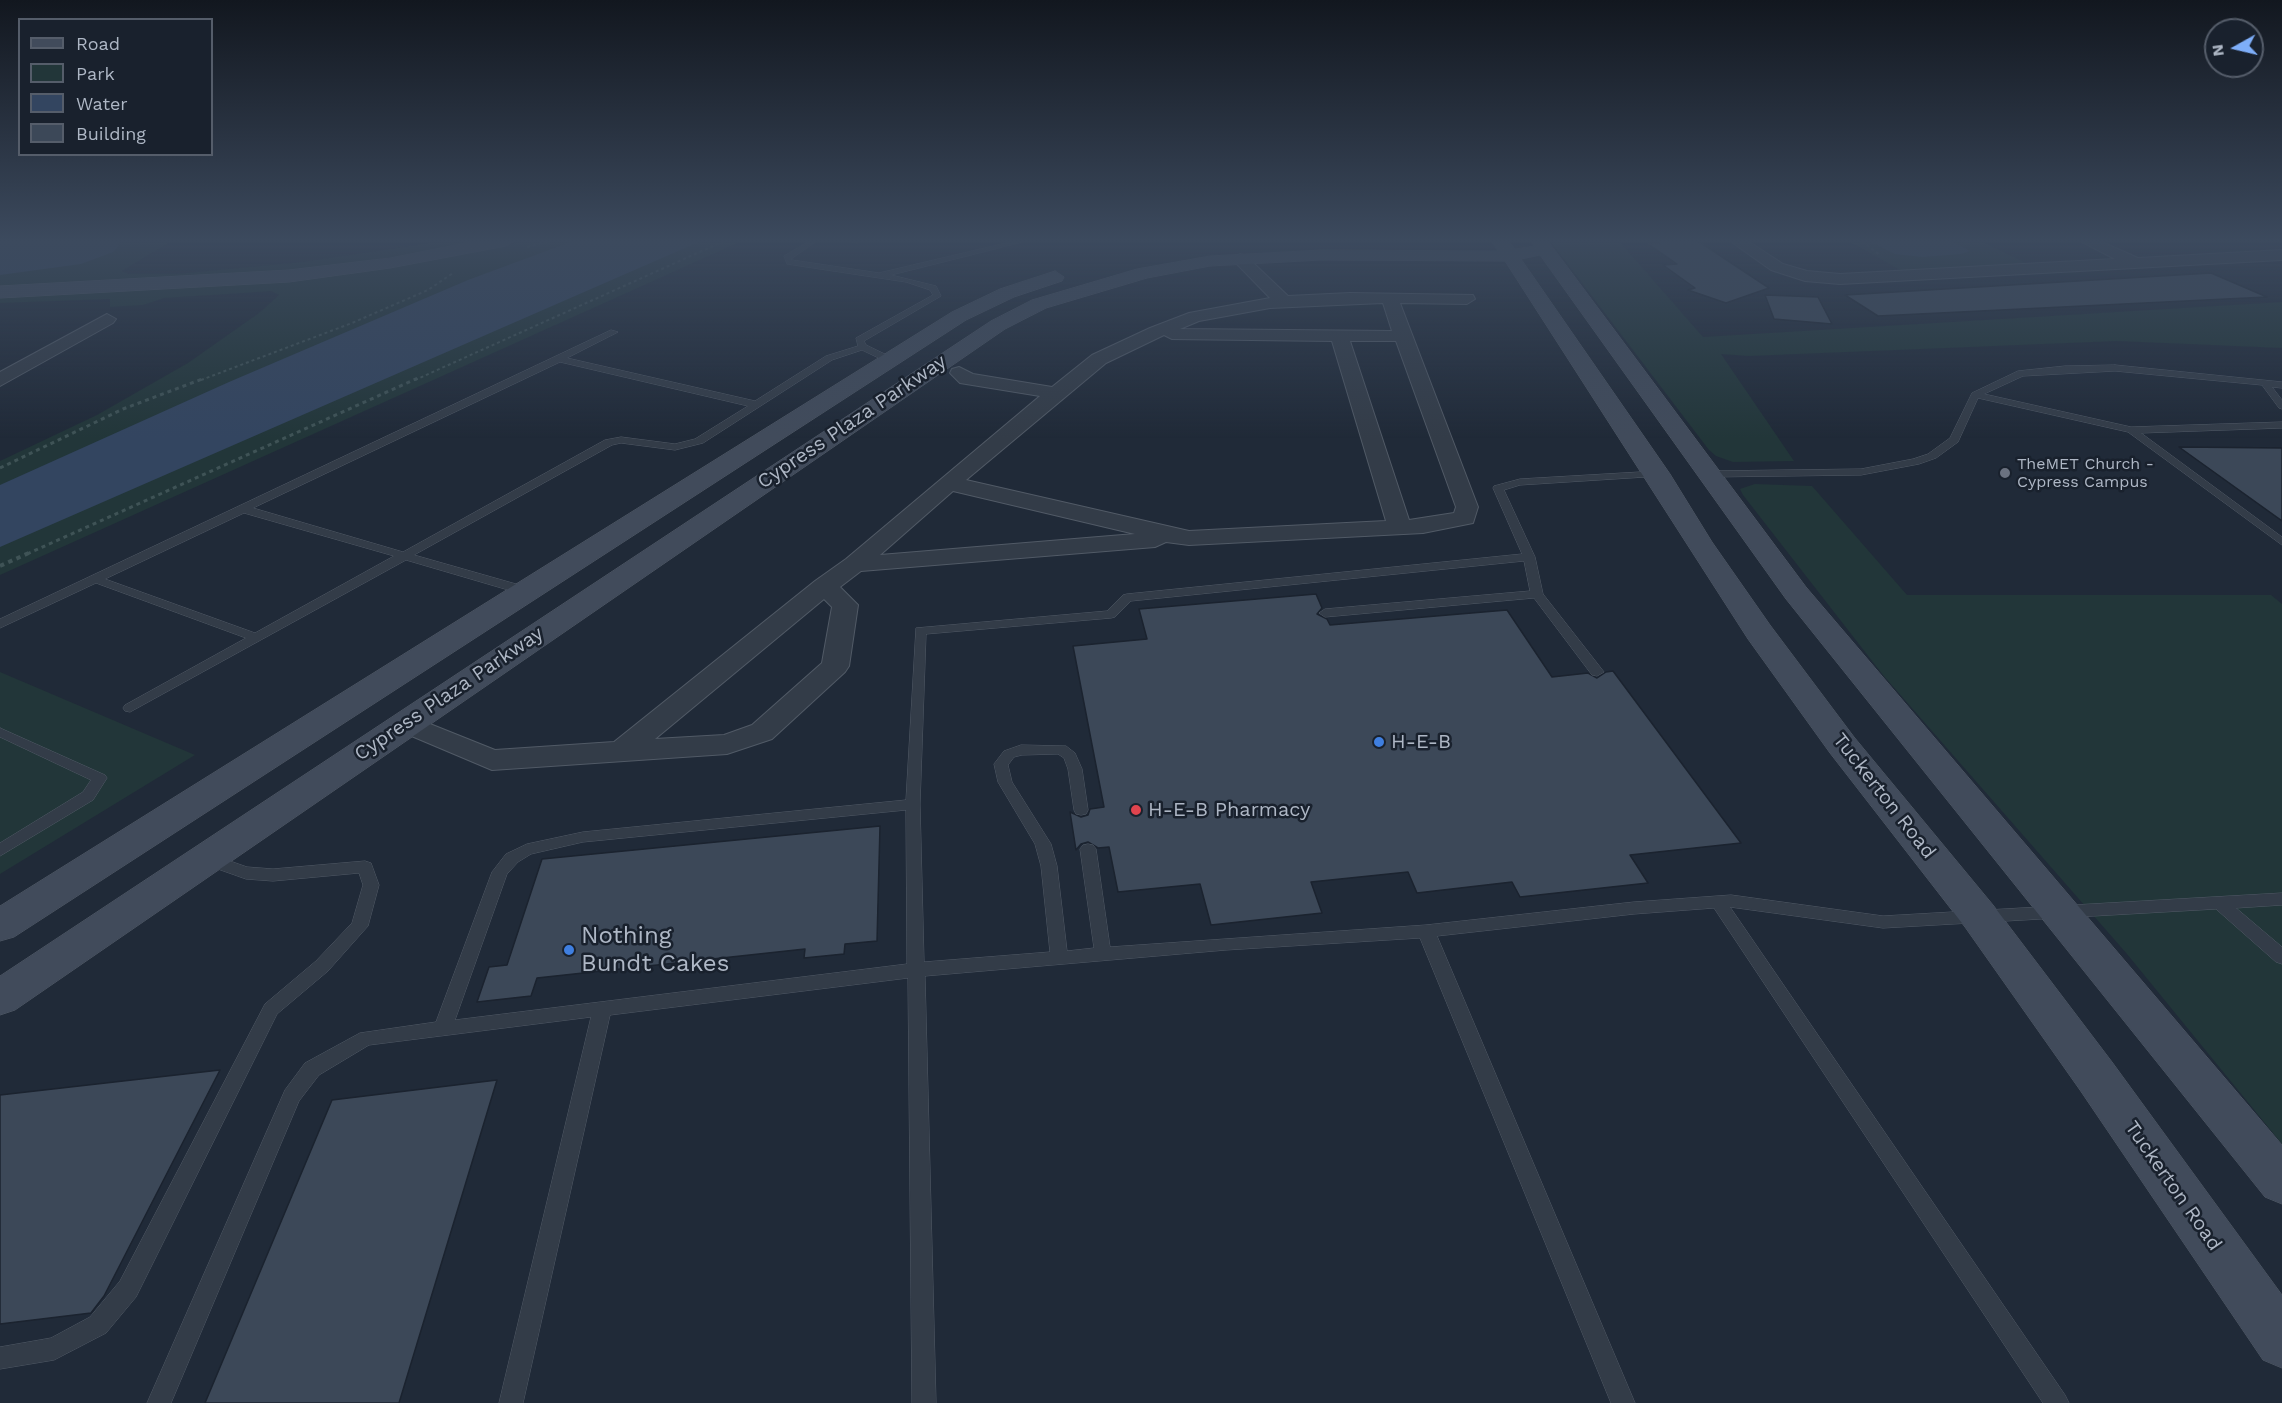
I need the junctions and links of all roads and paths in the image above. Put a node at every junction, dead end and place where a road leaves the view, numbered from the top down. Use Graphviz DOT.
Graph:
graph roads {
  1 [pos="392,306"];
  2 [pos="578,306"];
  3 [pos="918,306"];
  4 [pos="978,306"];
  5 [pos="1034,306"];
  6 [pos="1257,306"];
  7 [pos="1392,306"];
  8 [pos="1544,306"];
  9 [pos="1587,306"];
  10 [pos="107,319"];
  11 [pos="614,332"];
  12 [pos="1152,334"];
  13 [pos="1339,336"];
  14 [pos="1403,336"];
  15 [pos="877,354"];
  16 [pos="559,359"];
  17 [pos="932,369"];
  18 [pos="0,380"];
  19 [pos="2265,383"];
  20 [pos="2282,385"];
  21 [pos="1046,391"];
  22 [pos="1975,395"];
  23 [pos="758,405"];
  24 [pos="2282,406"];
  25 [pos="2282,425"];
  26 [pos="2131,430"];
  27 [pos="0,468"];
  28 [pos="1658,474"];
  29 [pos="1710,474"];
  30 [pos="949,483"];
  31 [pos="243,509"];
  32 [pos="1400,527"];
  33 [pos="1189,538"];
  34 [pos="2282,542"];
  35 [pos="406,556"];
  36 [pos="1529,558"];
  37 [pos="855,564"];
  38 [pos="0,566"];
  39 [pos="95,579"];
  40 [pos="824,586"];
  41 [pos="526,591"];
  42 [pos="1537,594"];
  43 [pos="1325,613"];
  44 [pos="0,624"];
  45 [pos="257,638"];
  46 [pos="1597,672"];
  47 [pos="348,704"];
  48 [pos="130,708"];
  49 [pos="405,723"];
  50 [pos="0,732"];
  51 [pos="623,750"];
  52 [pos="913,804"];
  53 [pos="1081,810"];
  54 [pos="0,849"];
  55 [pos="1088,849"];
  56 [pos="204,858"];
  57 [pos="2282,899"];
  58 [pos="1718,902"];
  59 [pos="2218,902"];
  60 [pos="2061,911"];
  61 [pos="1979,916"];
  62 [pos="0,926"];
  63 [pos="1426,931"];
  64 [pos="1103,954"];
  65 [pos="2282,957"];
  66 [pos="1059,958"];
  67 [pos="915,970"];
  68 [pos="0,998"];
  69 [pos="602,1009"];
  70 [pos="443,1028"];
  71 [pos="2282,1181"];
  72 [pos="2282,1341"];
  73 [pos="0,1359"];
  74 [pos="159,1403"];
  75 [pos="511,1403"];
  76 [pos="924,1403"];
  77 [pos="1623,1403"];
  78 [pos="2057,1403"];
  1 -- 27 [label="path"];
  2 -- 38 [label="path"];
  3 -- 15 [label="lane"];
  4 -- 15 [label="street, Cypress Plaza Parkway"];
  5 -- 17 [label="street, Cypress Plaza Parkway"];
  6 -- 12 [label="street"];
  7 -- 14 [label="street"];
  8 -- 28 [label="street, Tuckerton Road"];
  9 -- 29 [label="street"];
  10 -- 18 [label="street"];
  11 -- 16 [label="lane"];
  12 -- 13 [label="street"];
  12 -- 21 [label="street"];
  13 -- 14 [label="street"];
  13 -- 32 [label="street"];
  14 -- 32 [label="street"];
  15 -- 17 [label="street"];
  15 -- 23 [label="lane"];
  15 -- 41 [label="street, Cypress Plaza Parkway"];
  16 -- 23 [label="lane"];
  16 -- 31 [label="lane"];
  17 -- 21 [label="street"];
  17 -- 49 [label="street, Cypress Plaza Parkway"];
  19 -- 20 [label="lane"];
  19 -- 22 [label="lane"];
  19 -- 24 [label="lane"];
  21 -- 30 [label="street"];
  22 -- 26 [label="lane"];
  22 -- 29 [label="lane"];
  23 -- 35 [label="lane"];
  25 -- 26 [label="lane"];
  26 -- 34 [label="lane"];
  28 -- 29 [label="street"];
  28 -- 36 [label="lane"];
  28 -- 61 [label="street, Tuckerton Road"];
  29 -- 60 [label="street"];
  30 -- 33 [label="street"];
  30 -- 37 [label="street"];
  31 -- 35 [label="lane"];
  31 -- 39 [label="lane"];
  32 -- 33 [label="street"];
  33 -- 37 [label="street"];
  35 -- 41 [label="lane"];
  35 -- 45 [label="lane"];
  36 -- 42 [label="lane"];
  36 -- 52 [label="lane"];
  37 -- 40 [label="street"];
  39 -- 44 [label="lane"];
  39 -- 45 [label="lane"];
  40 -- 51 [label="street"];
  40 -- 51 [label="street"];
  41 -- 47 [label="street, Cypress Plaza Parkway"];
  42 -- 43 [label="lane"];
  42 -- 46 [label="lane"];
  45 -- 48 [label="lane"];
  47 -- 49 [label="street"];
  47 -- 62 [label="street, Cypress Plaza Parkway"];
  49 -- 51 [label="street"];
  49 -- 56 [label="street, Cypress Plaza Parkway"];
  50 -- 54 [label="lane"];
  52 -- 67 [label="lane"];
  52 -- 70 [label="lane"];
  53 -- 66 [label="lane"];
  55 -- 64 [label="lane"];
  56 -- 68 [label="street, Cypress Plaza Parkway"];
  56 -- 73 [label="lane"];
  57 -- 59 [label="lane"];
  58 -- 61 [label="lane"];
  58 -- 63 [label="lane"];
  58 -- 78 [label="lane"];
  59 -- 60 [label="lane"];
  59 -- 65 [label="lane"];
  60 -- 61 [label="lane"];
  60 -- 71 [label="street"];
  61 -- 72 [label="street, Tuckerton Road"];
  63 -- 64 [label="lane"];
  63 -- 77 [label="lane"];
  64 -- 66 [label="lane"];
  66 -- 67 [label="lane"];
  67 -- 69 [label="lane"];
  67 -- 76 [label="lane"];
  69 -- 70 [label="lane"];
  69 -- 75 [label="lane"];
  70 -- 74 [label="lane"];
}
